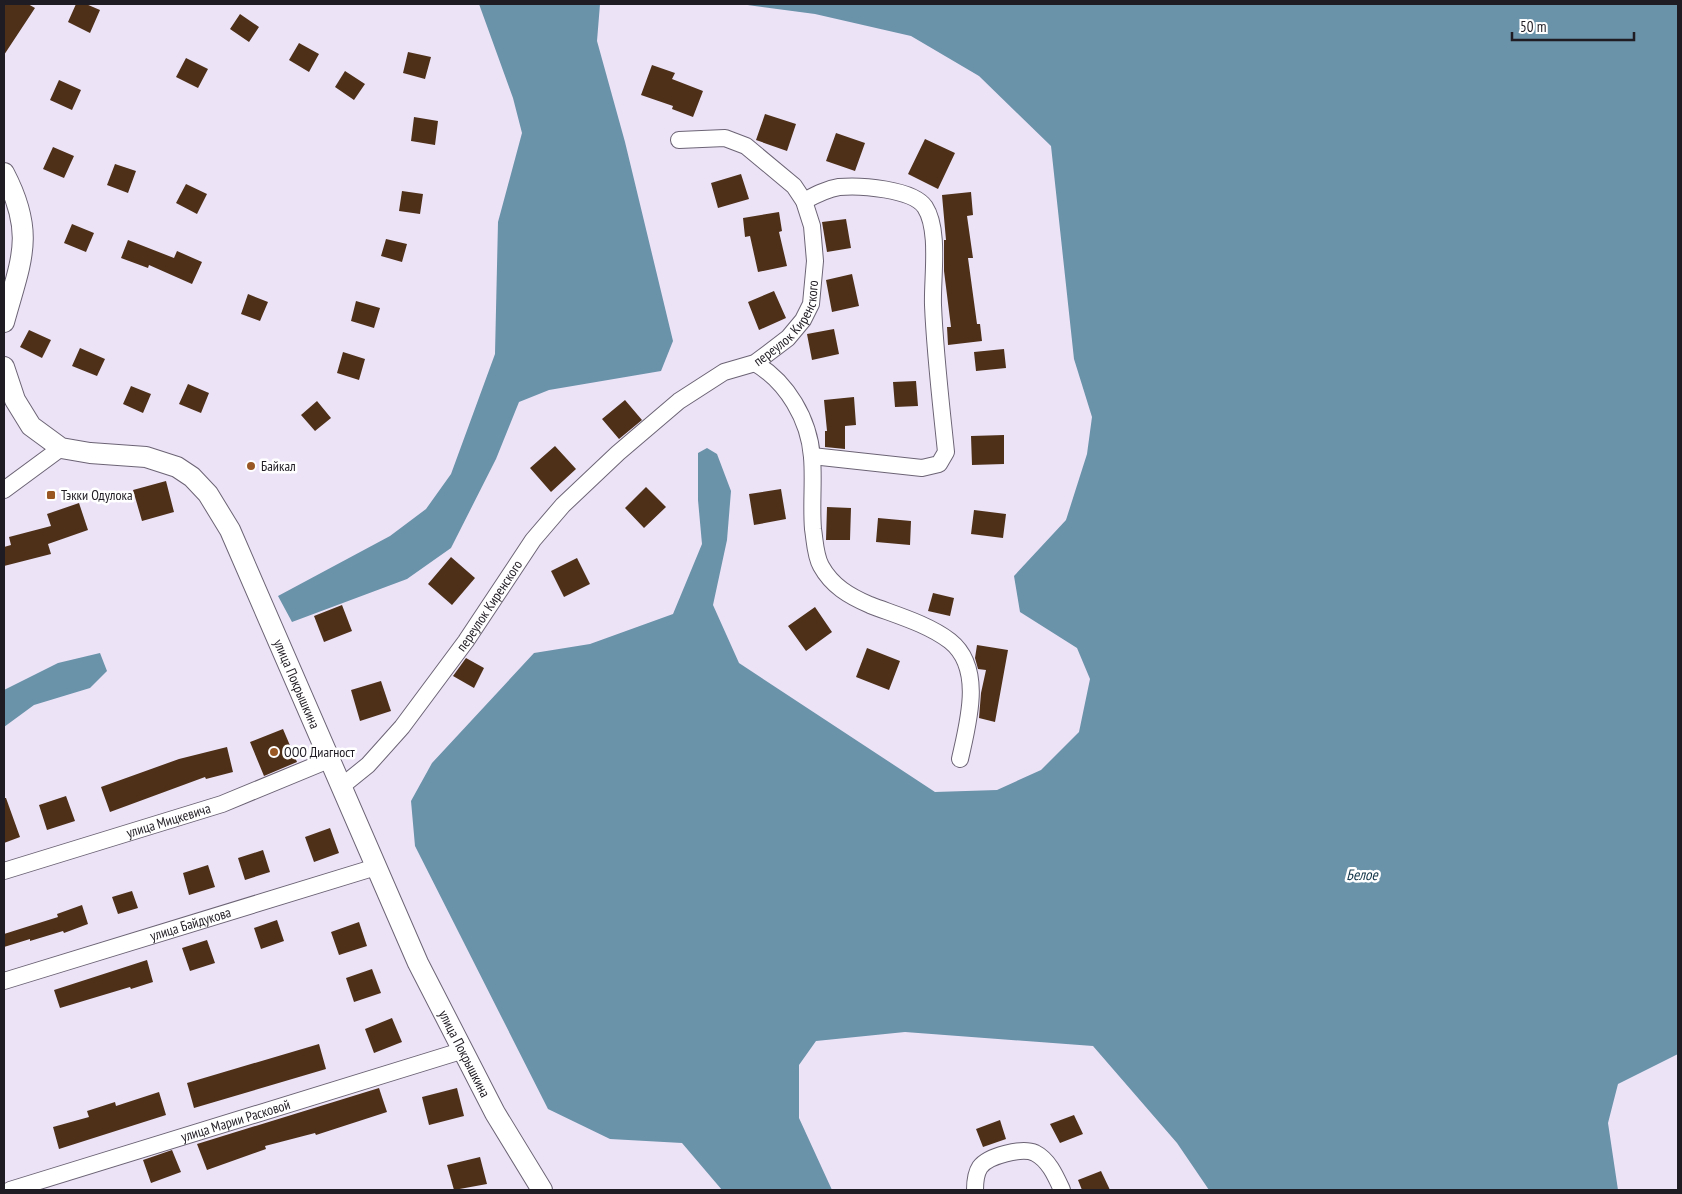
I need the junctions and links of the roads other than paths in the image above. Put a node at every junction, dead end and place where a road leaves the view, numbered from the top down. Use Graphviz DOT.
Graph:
graph roads {
  1 [pos="680,140"];
  2 [pos="4,173"];
  3 [pos="804,201"];
  4 [pos="4,322"];
  5 [pos="755,363"];
  6 [pos="4,367"];
  7 [pos="61,448"];
  8 [pos="812,456"];
  9 [pos="4,490"];
  10 [pos="331,759"];
  11 [pos="960,759"];
  12 [pos="342,786"];
  13 [pos="376,867"];
  14 [pos="4,871"];
  15 [pos="4,980"];
  16 [pos="462,1051"];
  17 [pos="10,1190"];
  18 [pos="542,1190"];
  19 [pos="975,1190"];
  20 [pos="1062,1190"];
  1 -- 3 [label="street"];
  2 -- 4 [label="street"];
  3 -- 5 [label="street, переулок Киренского"];
  3 -- 8 [label="street"];
  5 -- 8 [label="street"];
  5 -- 12 [label="street, переулок Киренского"];
  6 -- 7 [label="street, улица Покрышкина"];
  7 -- 9 [label="street"];
  7 -- 10 [label="street, улица Покрышкина"];
  8 -- 11 [label="street"];
  10 -- 12 [label="street, улица Покрышкина"];
  10 -- 14 [label="street, улица Мицкевича"];
  12 -- 13 [label="street, улица Покрышкина"];
  13 -- 15 [label="street, улица Байдукова"];
  13 -- 16 [label="street, улица Покрышкина"];
  16 -- 17 [label="street, улица Марии Расковой"];
  16 -- 18 [label="street, улица Покрышкина"];
  19 -- 20 [label="street"];
}
